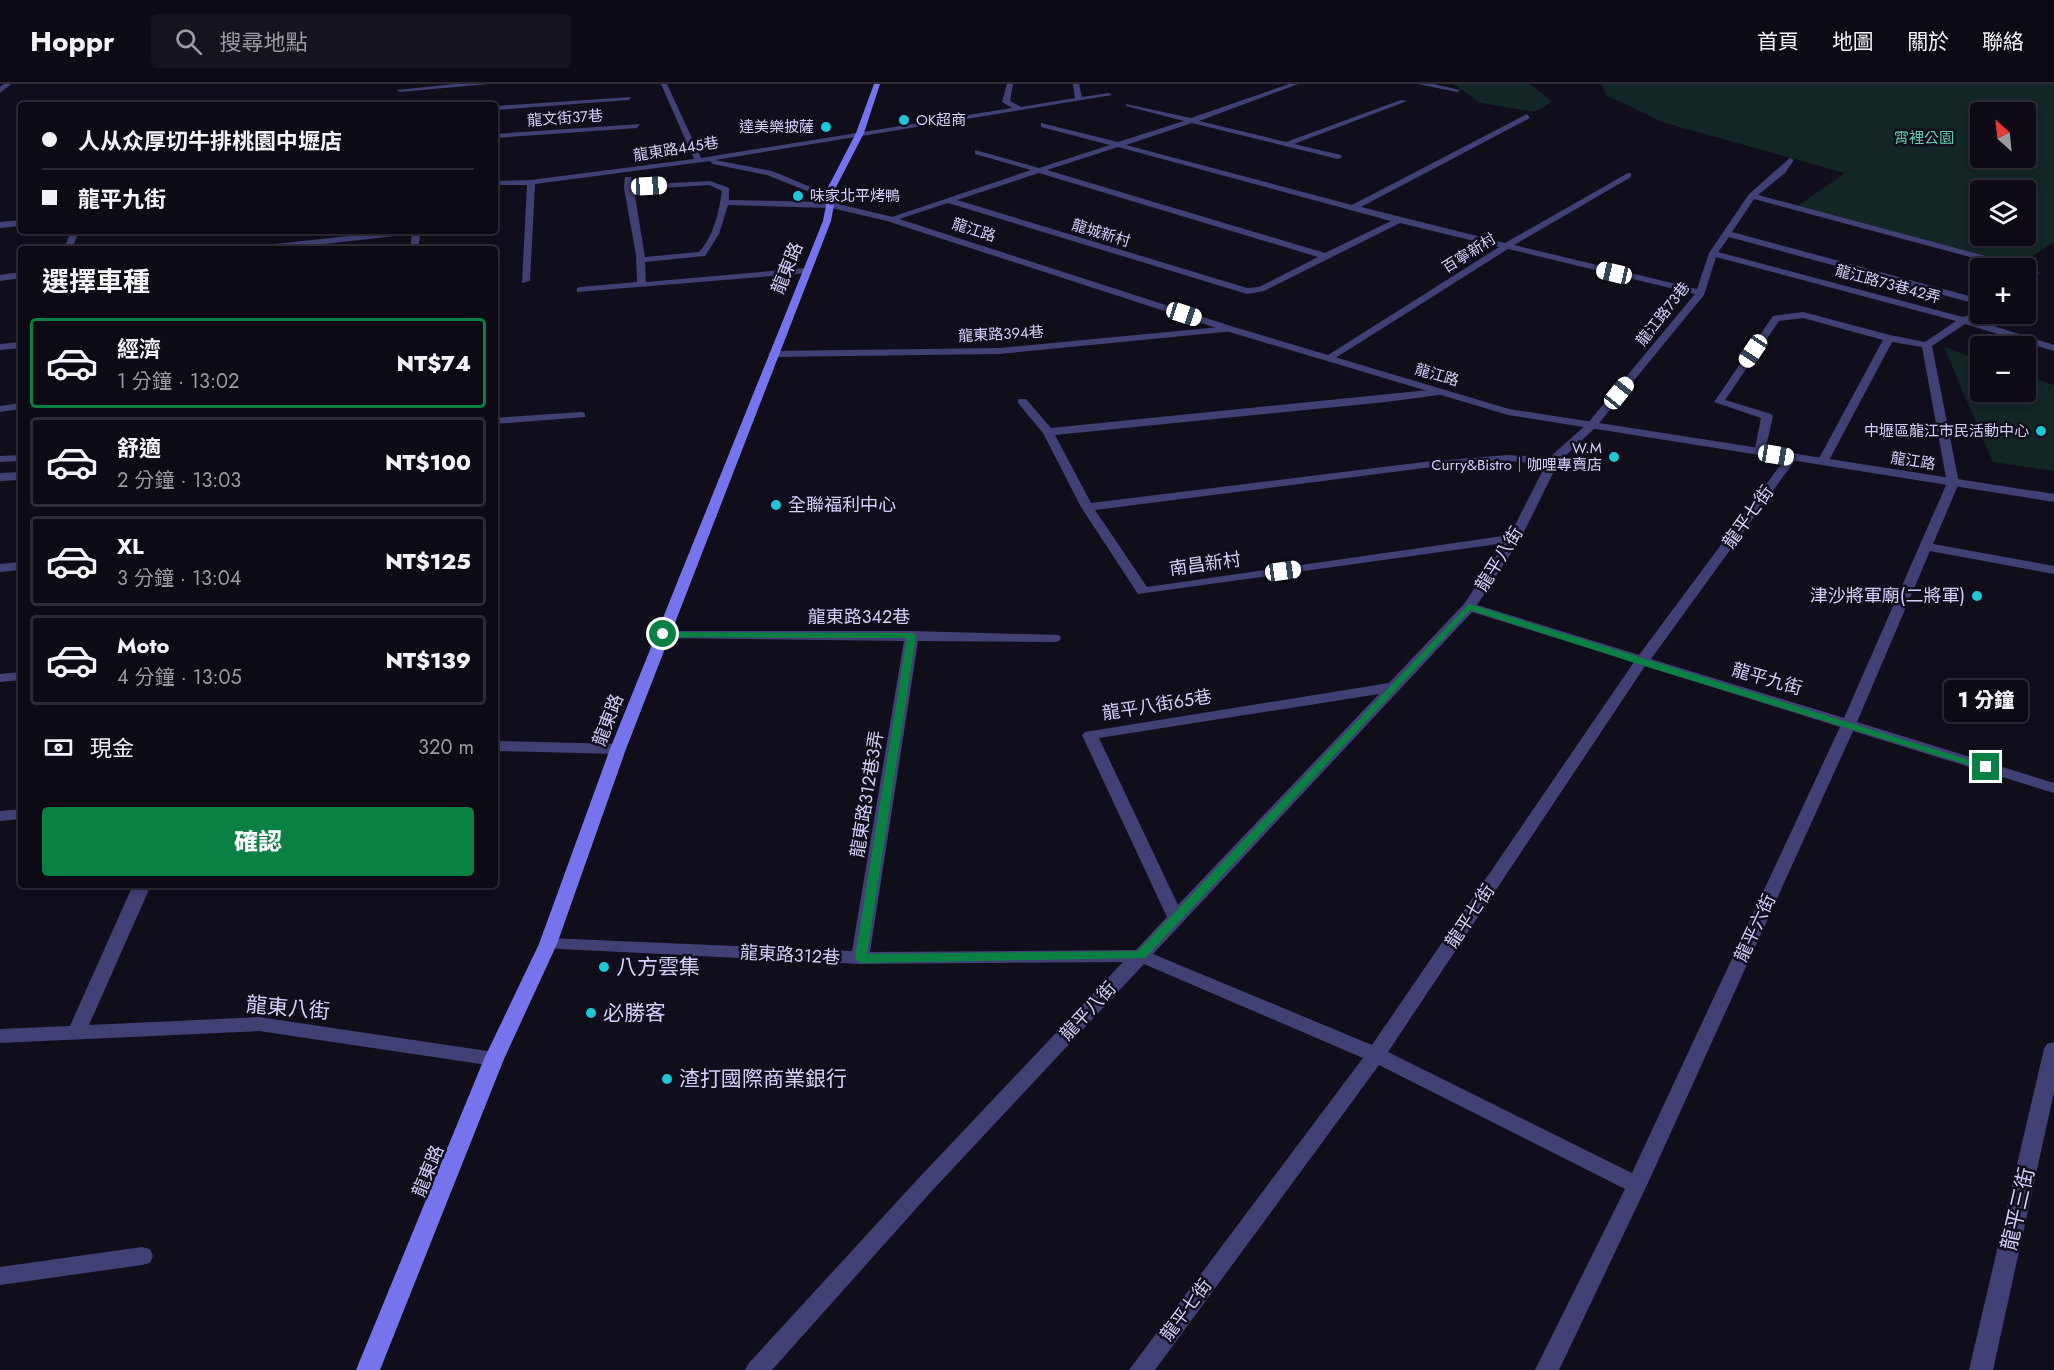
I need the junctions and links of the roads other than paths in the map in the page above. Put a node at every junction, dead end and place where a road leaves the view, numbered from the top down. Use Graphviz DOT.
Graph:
graph roads {
  1 [pos="8,84"];
  2 [pos="485,84"];
  3 [pos="664,84"];
  4 [pos="877,84"];
  5 [pos="1010,84"];
  6 [pos="1076,84"];
  7 [pos="1294,84"];
  8 [pos="1421,84"];
  9 [pos="1457,90"];
  10 [pos="0,91"];
  11 [pos="400,91"];
  12 [pos="1110,95"];
  13 [pos="628,98"];
  14 [pos="1079,100"];
  15 [pos="1403,101"];
  16 [pos="1128,105"];
  17 [pos="498,108"];
  18 [pos="1019,109"];
  19 [pos="1527,116"];
  20 [pos="1194,120"];
  21 [pos="1044,125"];
  22 [pos="637,126"];
  23 [pos="860,133"];
  24 [pos="498,136"];
  25 [pos="1289,143"];
  26 [pos="1119,145"];
  27 [pos="978,152"];
  28 [pos="1338,157"];
  29 [pos="698,160"];
  30 [pos="1791,160"];
  31 [pos="628,170"];
  32 [pos="1039,171"];
  33 [pos="1628,175"];
  34 [pos="531,182"];
  35 [pos="498,183"];
  36 [pos="628,188"];
  37 [pos="1752,196"];
  38 [pos="948,200"];
  39 [pos="829,201"];
  40 [pos="725,202"];
  41 [pos="1355,207"];
  42 [pos="890,219"];
  43 [pos="1399,220"];
  44 [pos="18,223"];
  45 [pos="0,225"];
  46 [pos="390,234"];
  47 [pos="1729,234"];
  48 [pos="284,246"];
  49 [pos="1505,247"];
  50 [pos="1713,253"];
  51 [pos="1325,256"];
  52 [pos="1983,258"];
  53 [pos="640,260"];
  54 [pos="806,271"];
  55 [pos="18,275"];
  56 [pos="0,278"];
  57 [pos="525,281"];
  58 [pos="642,285"];
  59 [pos="580,290"];
  60 [pos="1701,293"];
  61 [pos="1970,299"];
  62 [pos="1970,316"];
  63 [pos="1964,320"];
  64 [pos="1230,329"];
  65 [pos="1889,338"];
  66 [pos="18,345"];
  67 [pos="1926,345"];
  68 [pos="0,347"];
  69 [pos="2054,348"];
  70 [pos="773,354"];
  71 [pos="1329,359"];
  72 [pos="1439,392"];
  73 [pos="1022,401"];
  74 [pos="18,406"];
  75 [pos="0,409"];
  76 [pos="581,415"];
  77 [pos="498,421"];
  78 [pos="1591,426"];
  79 [pos="1048,432"];
  80 [pos="1760,453"];
  81 [pos="1792,457"];
  82 [pos="18,458"];
  83 [pos="0,459"];
  84 [pos="1553,461"];
  85 [pos="1823,462"];
  86 [pos="18,476"];
  87 [pos="0,477"];
  88 [pos="1953,483"];
  89 [pos="2054,498"];
  90 [pos="1087,507"];
  91 [pos="1515,538"];
  92 [pos="1926,546"];
  93 [pos="18,566"];
  94 [pos="0,568"];
  95 [pos="2054,570"];
  96 [pos="1469,607"];
  97 [pos="663,634"];
  98 [pos="912,635"];
  99 [pos="1054,638"];
  100 [pos="1641,662"];
  101 [pos="18,676"];
  102 [pos="0,678"];
  103 [pos="1394,687"];
  104 [pos="1849,724"];
  105 [pos="498,746"];
  106 [pos="618,749"];
  107 [pos="2054,788"];
  108 [pos="18,814"];
  109 [pos="0,816"];
  110 [pos="141,888"];
  111 [pos="1176,918"];
  112 [pos="548,944"];
  113 [pos="1141,956"];
  114 [pos="860,958"];
  115 [pos="77,1031"];
  116 [pos="0,1035"];
  117 [pos="2054,1049"];
  118 [pos="1376,1055"];
  119 [pos="494,1059"];
  120 [pos="1637,1185"];
  121 [pos="142,1256"];
  122 [pos="0,1276"];
  123 [pos="368,1370"];
  124 [pos="757,1370"];
  125 [pos="1141,1370"];
  126 [pos="1547,1370"];
  127 [pos="1981,1370"];
  1 -- 10 [label="street"];
  2 -- 11 [label="street"];
  3 -- 29 [label="street"];
  4 -- 23 [label="street, 龍東路"];
  5 -- 18 [label="street"];
  6 -- 14 [label="street"];
  7 -- 20 [label="street"];
  8 -- 9 [label="street"];
  12 -- 14 [label="street, 龍東路445巷"];
  13 -- 17 [label="street"];
  14 -- 18 [label="street, 龍東路445巷"];
  15 -- 25 [label="street"];
  16 -- 20 [label="street"];
  18 -- 23 [label="street, 龍東路445巷"];
  19 -- 41 [label="street"];
  20 -- 25 [label="street"];
  20 -- 26 [label="street"];
  21 -- 26 [label="street"];
  22 -- 24 [label="street, 龍文街37巷"];
  23 -- 29 [label="street, 龍東路445巷"];
  23 -- 39 [label="street, 龍東路"];
  25 -- 28 [label="street"];
  26 -- 32 [label="street"];
  26 -- 41 [label="street"];
  27 -- 32 [label="street"];
  29 -- 31 [label="street, 龍東路445巷"];
  29 -- 39 [label="street"];
  30 -- 37 [label="street, 龍江路73巷"];
  31 -- 34 [label="street, 龍東路445巷"];
  31 -- 36 [label="street"];
  32 -- 38 [label="street"];
  32 -- 51 [label="street"];
  33 -- 49 [label="street, 百寧新村"];
  34 -- 35 [label="street, 龍東路445巷"];
  34 -- 57 [label="street"];
  36 -- 40 [label="street"];
  36 -- 53 [label="street"];
  37 -- 47 [label="street, 龍江路73巷"];
  37 -- 52 [label="street"];
  38 -- 42 [label="street"];
  38 -- 51 [label="street, 龍城新村"];
  39 -- 40 [label="street"];
  39 -- 42 [label="street, 龍江路"];
  39 -- 54 [label="street, 龍東路"];
  40 -- 53 [label="street"];
  41 -- 43 [label="street"];
  42 -- 64 [label="street, 龍江路"];
  43 -- 49 [label="street"];
  43 -- 51 [label="street"];
  44 -- 45 [label="street"];
  46 -- 48 [label="street"];
  47 -- 50 [label="street, 龍江路73巷"];
  47 -- 61 [label="street"];
  49 -- 60 [label="street"];
  49 -- 71 [label="street, 百寧新村"];
  50 -- 60 [label="street, 龍江路73巷"];
  50 -- 63 [label="street, 龍江路73巷42弄"];
  53 -- 58 [label="street"];
  54 -- 58 [label="street"];
  54 -- 70 [label="street, 龍東路"];
  55 -- 56 [label="street"];
  58 -- 59 [label="street"];
  60 -- 78 [label="street, 龍江路73巷"];
  62 -- 63 [label="street"];
  63 -- 67 [label="street"];
  63 -- 69 [label="street, 龍江路73巷42弄"];
  64 -- 70 [label="street, 龍東路394巷"];
  64 -- 71 [label="street, 龍江路"];
  65 -- 67 [label="street"];
  65 -- 80 [label="street"];
  65 -- 85 [label="street"];
  66 -- 68 [label="street"];
  67 -- 88 [label="street"];
  70 -- 97 [label="street, 龍東路"];
  71 -- 72 [label="street, 龍江路"];
  72 -- 78 [label="street, 龍江路"];
  72 -- 79 [label="street"];
  73 -- 79 [label="street, 南昌新村"];
  74 -- 75 [label="street"];
  76 -- 77 [label="street"];
  78 -- 80 [label="street, 龍江路"];
  78 -- 84 [label="street, 龍平八街"];
  79 -- 90 [label="street, 南昌新村"];
  80 -- 81 [label="street, 龍江路"];
  81 -- 85 [label="street, 龍江路"];
  81 -- 100 [label="street, 龍平七街"];
  82 -- 83 [label="street"];
  84 -- 90 [label="street"];
  84 -- 91 [label="street, 龍平八街"];
  85 -- 88 [label="street, 龍江路"];
  86 -- 87 [label="street"];
  88 -- 89 [label="street, 龍江路"];
  88 -- 92 [label="street, 龍平六街"];
  90 -- 91 [label="street, 南昌新村"];
  91 -- 96 [label="street, 龍平八街"];
  92 -- 95 [label="street"];
  92 -- 104 [label="street, 龍平六街"];
  93 -- 94 [label="street"];
  96 -- 100 [label="street, 龍平九街"];
  96 -- 103 [label="street, 龍平八街"];
  97 -- 98 [label="street, 龍東路342巷"];
  97 -- 106 [label="street, 龍東路"];
  98 -- 99 [label="street, 龍東路342巷"];
  98 -- 114 [label="street, 龍東路312巷3弄"];
  100 -- 104 [label="street, 龍平九街"];
  100 -- 118 [label="street, 龍平七街"];
  101 -- 102 [label="street"];
  103 -- 111 [label="street, 龍平八街"];
  103 -- 111 [label="street, 龍平八街65巷"];
  104 -- 107 [label="street, 龍平九街"];
  104 -- 120 [label="street, 龍平六街"];
  105 -- 106 [label="street"];
  106 -- 112 [label="street, 龍東路"];
  108 -- 109 [label="street"];
  110 -- 115 [label="street"];
  111 -- 113 [label="street, 龍平八街"];
  112 -- 114 [label="street, 龍東路312巷"];
  112 -- 119 [label="street, 龍東路"];
  113 -- 114 [label="street, 龍東路312巷"];
  113 -- 118 [label="street"];
  113 -- 124 [label="street, 龍平八街"];
  115 -- 116 [label="street, 龍東八街"];
  115 -- 119 [label="street, 龍東八街"];
  117 -- 127 [label="street, 龍平三街"];
  118 -- 120 [label="street"];
  118 -- 125 [label="street, 龍平七街"];
  119 -- 123 [label="street, 龍東路"];
  120 -- 126 [label="street, 龍平六街"];
  121 -- 122 [label="street"];
}
